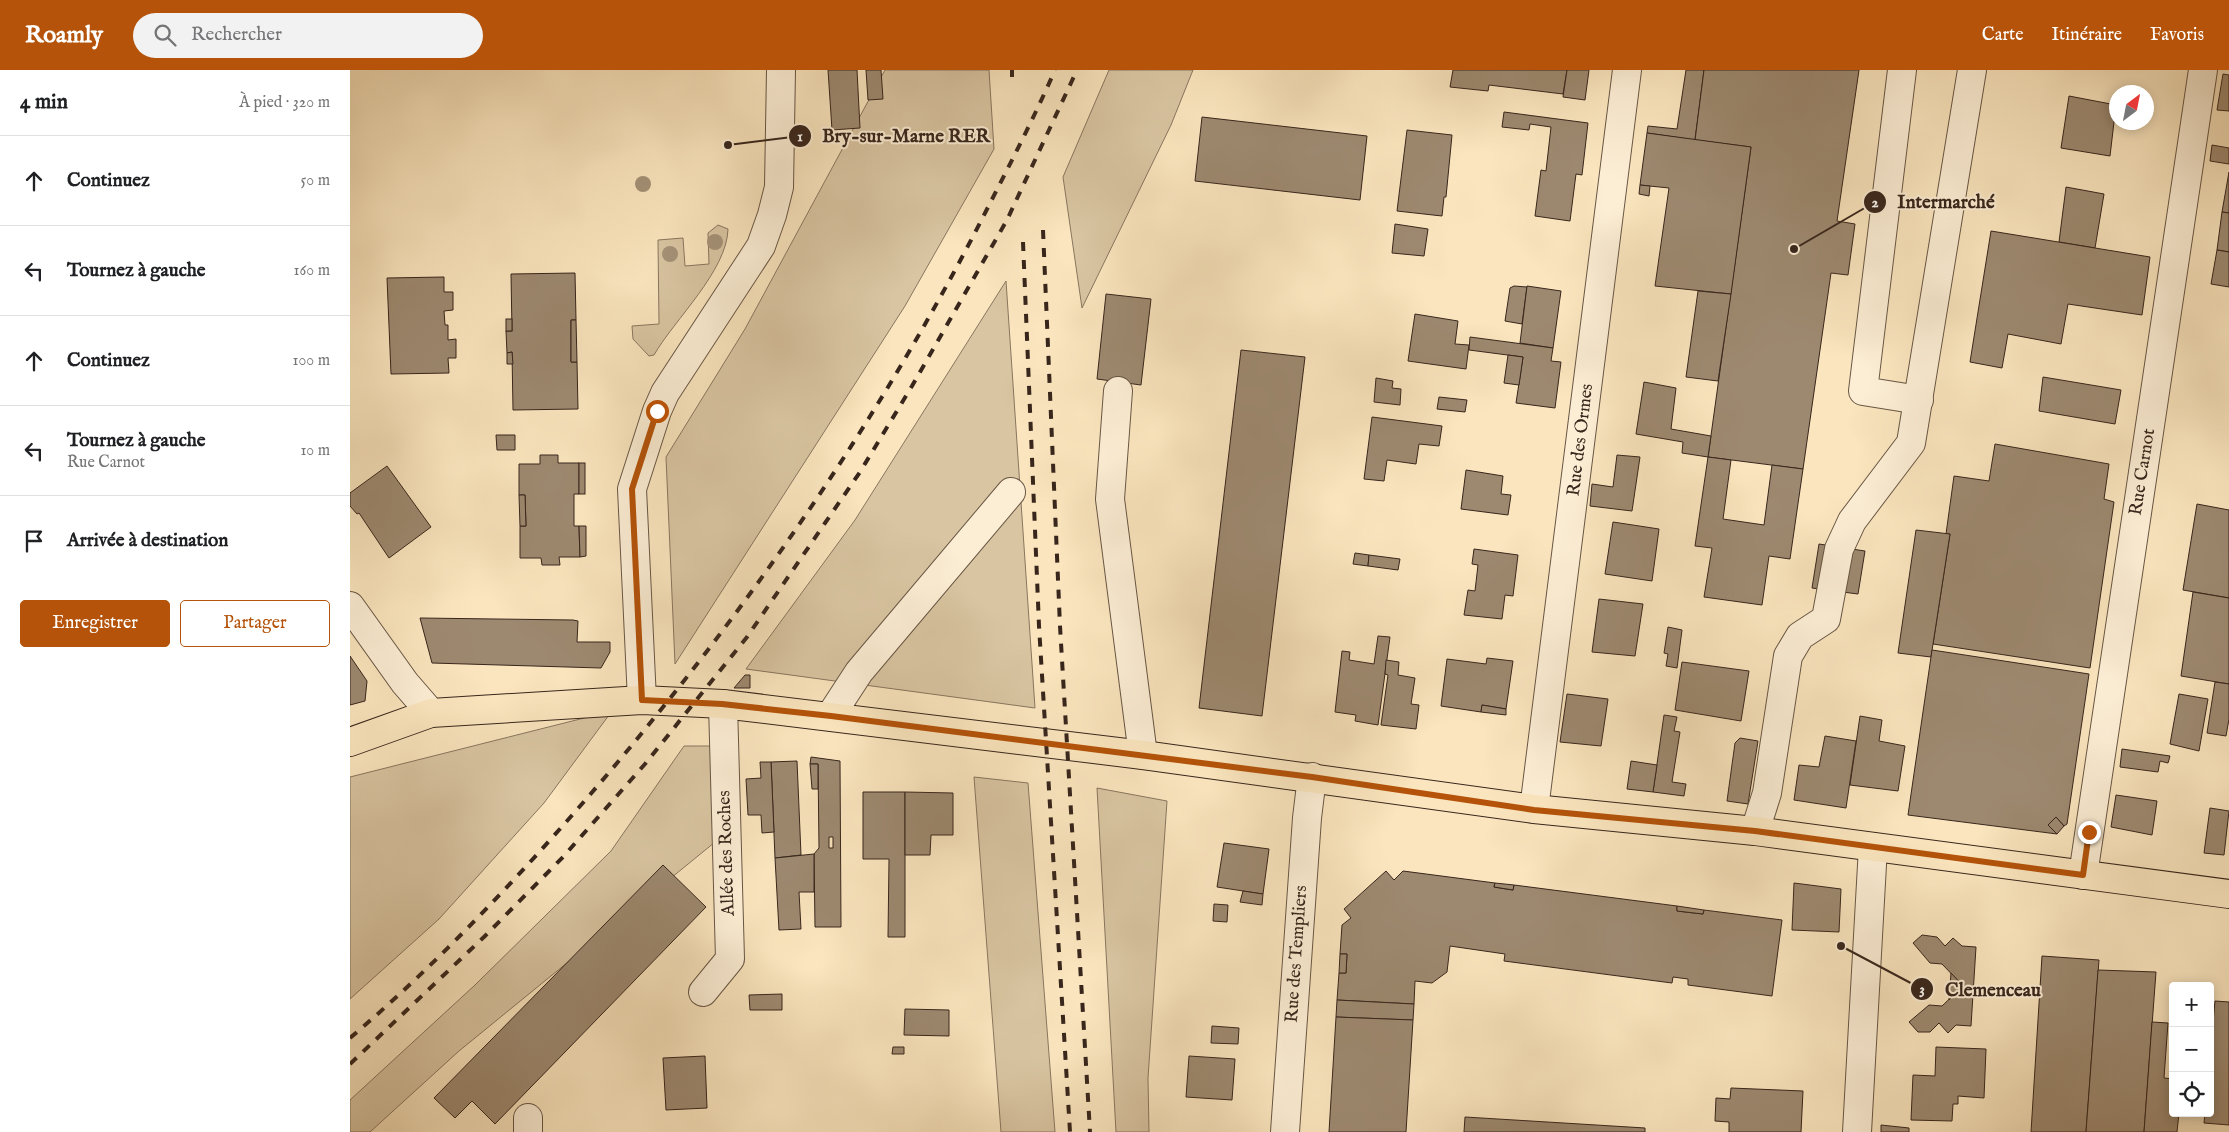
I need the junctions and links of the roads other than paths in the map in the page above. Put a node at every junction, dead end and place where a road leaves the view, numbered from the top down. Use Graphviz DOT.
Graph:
graph roads {
  1 [pos="781,70"];
  2 [pos="1627,70"];
  3 [pos="1902,70"];
  4 [pos="1972,70"];
  5 [pos="2203,70"];
  6 [pos="1118,391"];
  7 [pos="1919,400"];
  8 [pos="1011,492"];
  9 [pos="350,606"];
  10 [pos="642,700"];
  11 [pos="722,704"];
  12 [pos="431,713"];
  13 [pos="831,716"];
  14 [pos="350,742"];
  15 [pos="1143,755"];
  16 [pos="1312,777"];
  17 [pos="1534,810"];
  18 [pos="1755,831"];
  19 [pos="1873,847"];
  20 [pos="2083,875"];
  21 [pos="2229,894"];
  22 [pos="703,992"];
  23 [pos="1284,1132"];
  24 [pos="1857,1132"];
  1 -- 10 [label="street"];
  2 -- 17 [label="street, Rue des Ormes"];
  3 -- 7 [label="street"];
  4 -- 7 [label="street"];
  5 -- 20 [label="street, Rue Carnot"];
  6 -- 15 [label="street"];
  7 -- 18 [label="street"];
  8 -- 13 [label="street"];
  9 -- 12 [label="street"];
  10 -- 11 [label="main road"];
  10 -- 12 [label="main road"];
  11 -- 13 [label="main road"];
  11 -- 22 [label="street, Allée des Roches"];
  12 -- 14 [label="main road"];
  13 -- 15 [label="main road"];
  15 -- 16 [label="main road"];
  16 -- 17 [label="main road"];
  16 -- 23 [label="street, Rue des Templiers"];
  17 -- 18 [label="main road"];
  18 -- 19 [label="main road"];
  19 -- 20 [label="main road"];
  19 -- 24 [label="street"];
  20 -- 21 [label="main road"];
}
